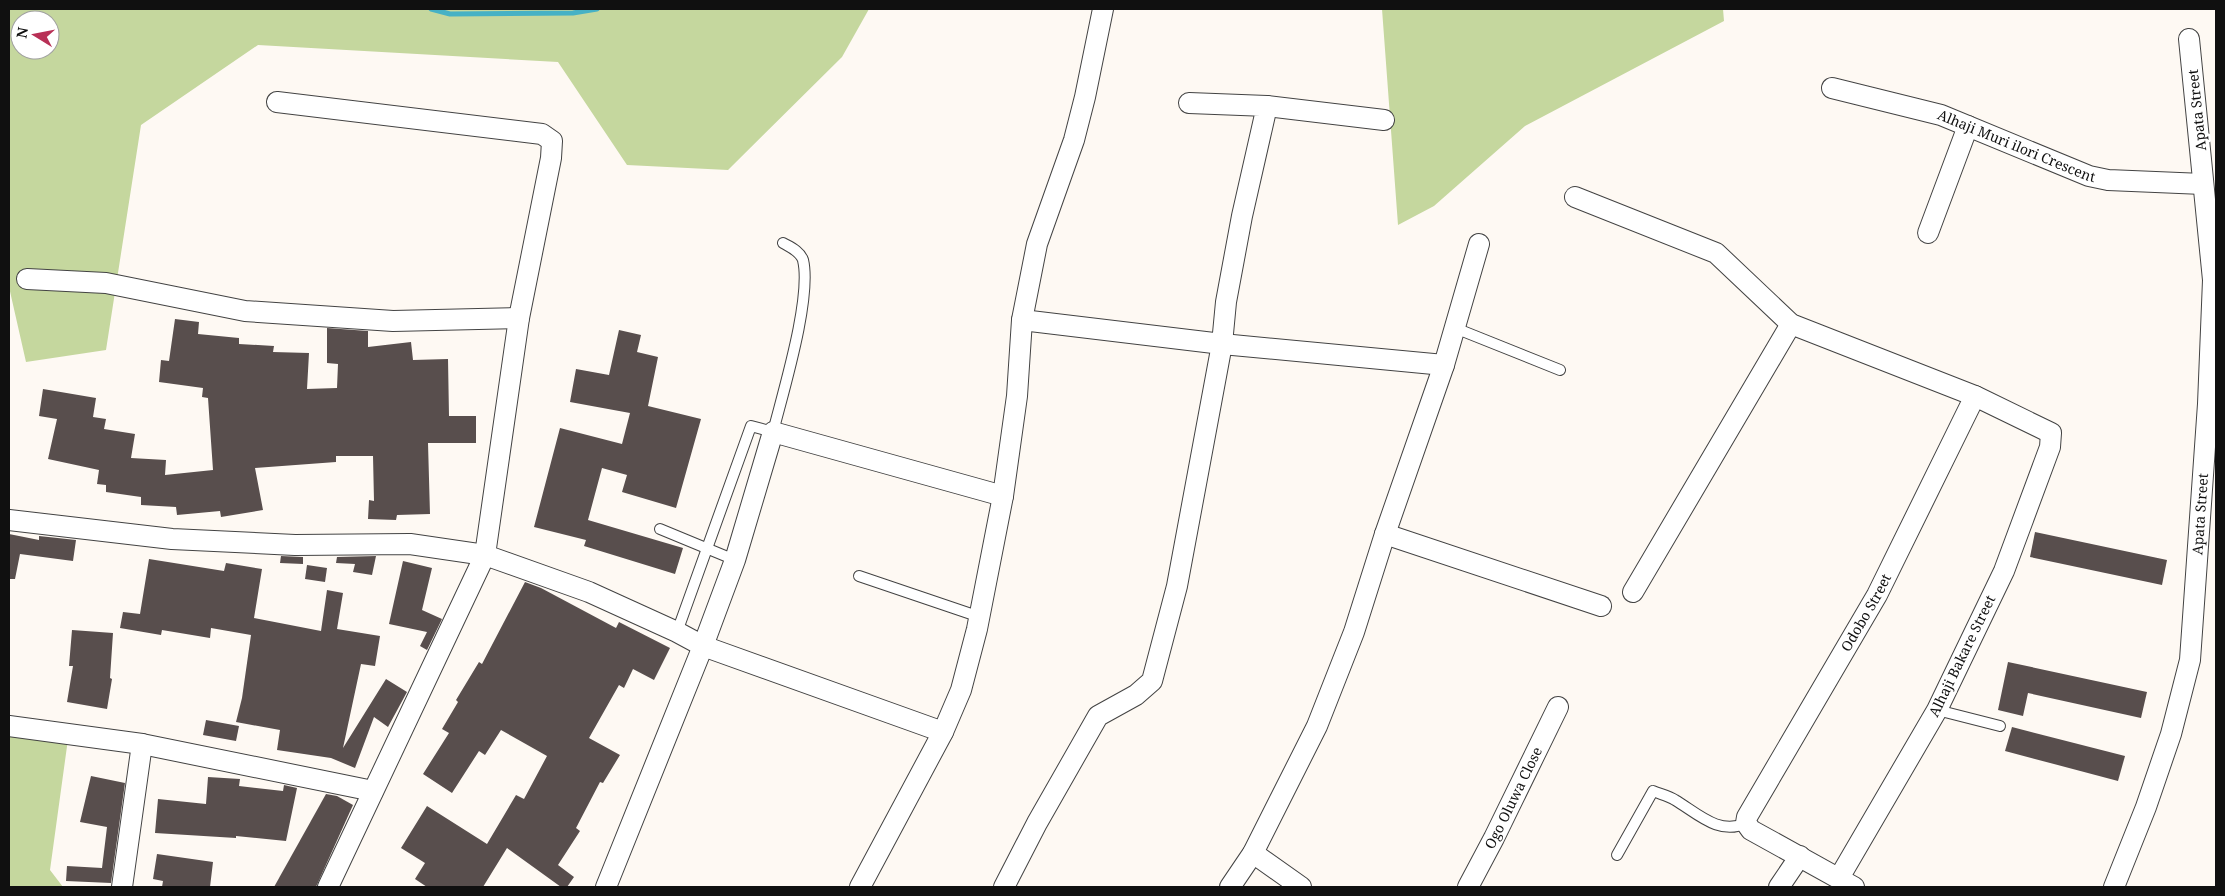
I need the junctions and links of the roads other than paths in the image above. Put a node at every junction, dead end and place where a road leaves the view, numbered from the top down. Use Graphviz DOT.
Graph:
graph roads {
  1 [pos="1103,9"];
  2 [pos="2190,40"];
  3 [pos="1832,88"];
  4 [pos="277,102"];
  5 [pos="1189,103"];
  6 [pos="1267,106"];
  7 [pos="1384,120"];
  8 [pos="1968,126"];
  9 [pos="2210,184"];
  10 [pos="1575,197"];
  11 [pos="1928,234"];
  12 [pos="783,243"];
  13 [pos="1479,244"];
  14 [pos="27,279"];
  15 [pos="2215,280"];
  16 [pos="519,318"];
  17 [pos="1022,320"];
  18 [pos="1791,324"];
  19 [pos="1455,328"];
  20 [pos="1222,344"];
  21 [pos="1444,366"];
  22 [pos="1560,370"];
  23 [pos="1975,396"];
  24 [pos="773,432"];
  25 [pos="1003,496"];
  26 [pos="9,520"];
  27 [pos="660,529"];
  28 [pos="1384,534"];
  29 [pos="708,550"];
  30 [pos="485,555"];
  31 [pos="735,560"];
  32 [pos="860,576"];
  33 [pos="1633,592"];
  34 [pos="1601,606"];
  35 [pos="980,617"];
  36 [pos="677,632"];
  37 [pos="703,646"];
  38 [pos="1558,707"];
  39 [pos="1937,710"];
  40 [pos="9,726"];
  41 [pos="2000,726"];
  42 [pos="944,732"];
  43 [pos="142,744"];
  44 [pos="373,791"];
  45 [pos="1746,823"];
  46 [pos="1252,854"];
  47 [pos="1617,855"];
  48 [pos="1800,856"];
  49 [pos="1847,883"];
  50 [pos="122,887"];
  51 [pos="328,887"];
  52 [pos="606,887"];
  53 [pos="860,887"];
  54 [pos="1004,887"];
  55 [pos="1230,887"];
  56 [pos="1301,887"];
  57 [pos="1468,887"];
  58 [pos="1780,887"];
  59 [pos="2114,887"];
  1 -- 17 [label="street"];
  2 -- 9 [label="street, Apata Street"];
  3 -- 8 [label="street, Alhaji Muri ilori Crescent"];
  4 -- 16 [label="street"];
  5 -- 6 [label="street"];
  6 -- 7 [label="street"];
  6 -- 20 [label="street"];
  8 -- 9 [label="street, Alhaji Muri ilori Crescent"];
  8 -- 11 [label="street"];
  9 -- 15 [label="street, Apata Street"];
  10 -- 18 [label="street"];
  12 -- 24 [label="lane"];
  13 -- 19 [label="street"];
  14 -- 16 [label="street"];
  15 -- 59 [label="street, Apata Street"];
  16 -- 30 [label="street"];
  17 -- 20 [label="street"];
  17 -- 25 [label="street"];
  18 -- 23 [label="street"];
  18 -- 33 [label="street"];
  19 -- 21 [label="street"];
  19 -- 22 [label="lane"];
  20 -- 21 [label="street"];
  20 -- 54 [label="street"];
  21 -- 28 [label="street"];
  23 -- 39 [label="street, Alhaji Bakare Street"];
  23 -- 45 [label="street, Odobo Street"];
  24 -- 25 [label="street"];
  24 -- 29 [label="lane"];
  24 -- 31 [label="street"];
  25 -- 35 [label="street"];
  26 -- 30 [label="street"];
  27 -- 29 [label="lane"];
  28 -- 34 [label="street"];
  28 -- 46 [label="street"];
  29 -- 31 [label="lane"];
  29 -- 36 [label="lane"];
  30 -- 36 [label="street"];
  30 -- 44 [label="street"];
  31 -- 37 [label="street"];
  32 -- 35 [label="lane"];
  35 -- 42 [label="street"];
  36 -- 37 [label="street"];
  37 -- 42 [label="street"];
  37 -- 52 [label="street"];
  38 -- 57 [label="street, Ogo Oluwa Close"];
  39 -- 41 [label="lane"];
  39 -- 49 [label="street, Alhaji Bakare Street"];
  40 -- 43 [label="street"];
  42 -- 53 [label="street"];
  43 -- 44 [label="street"];
  43 -- 50 [label="street"];
  44 -- 51 [label="street"];
  45 -- 47 [label="lane"];
  45 -- 48 [label="street"];
  46 -- 55 [label="street"];
  46 -- 56 [label="street"];
  48 -- 49 [label="street"];
  48 -- 58 [label="street"];
}
